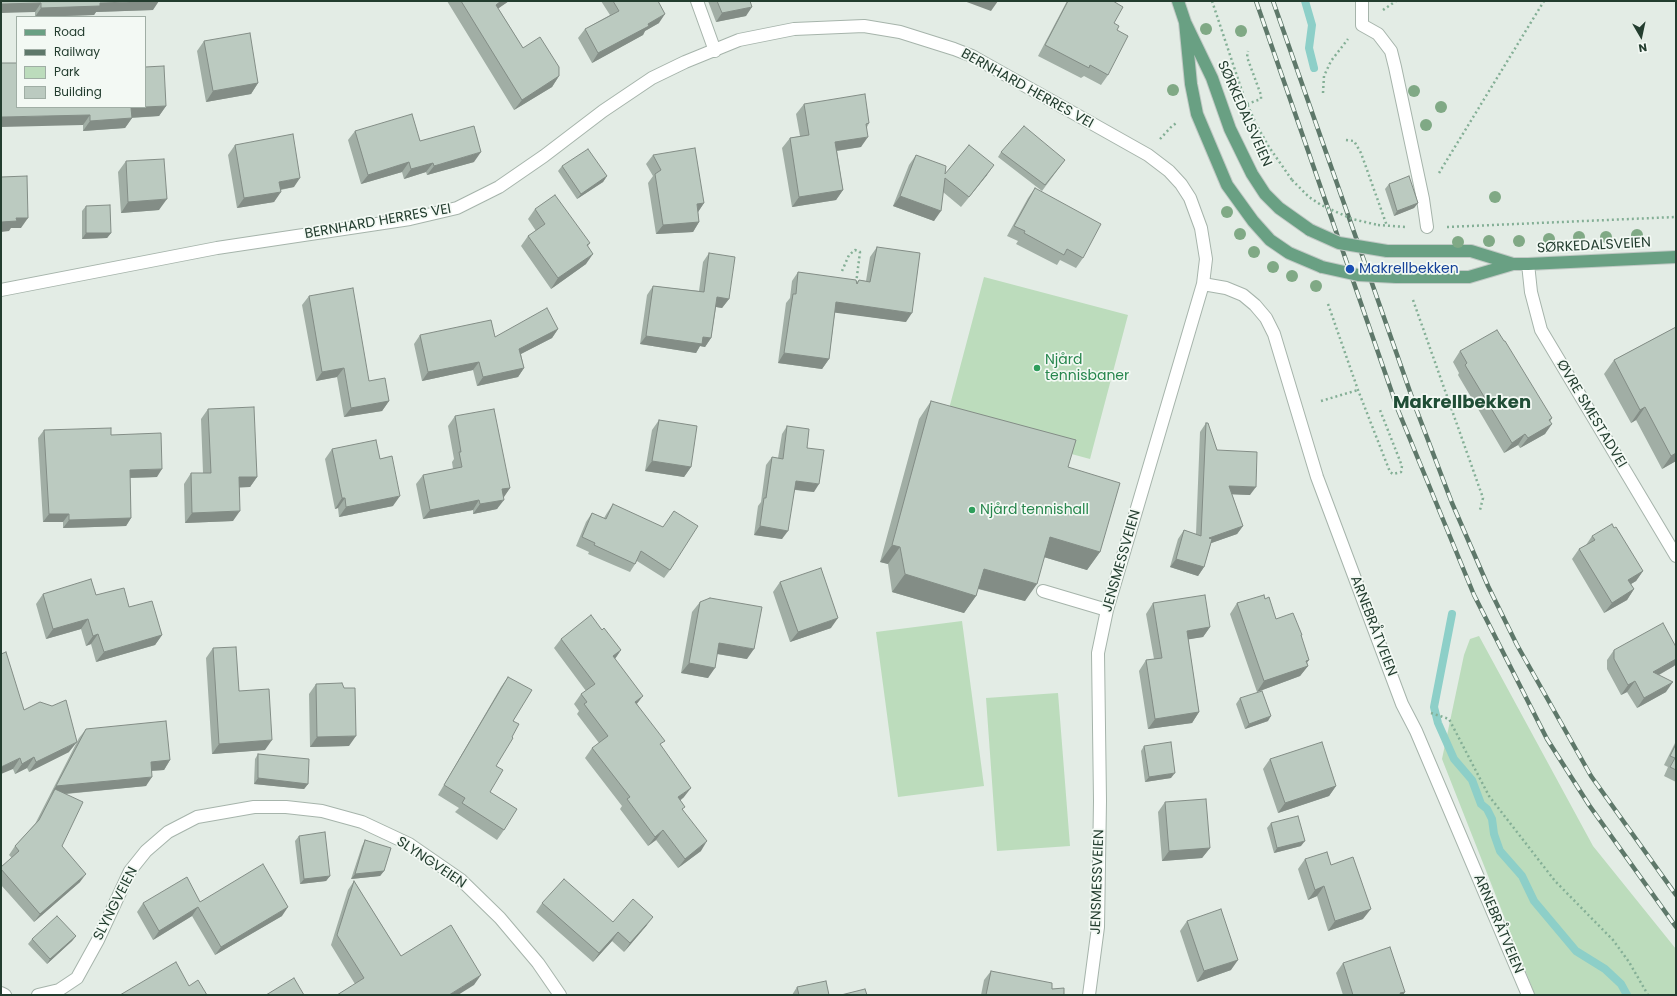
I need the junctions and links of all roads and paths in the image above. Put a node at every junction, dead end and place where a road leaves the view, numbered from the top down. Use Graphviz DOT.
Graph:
graph roads {
  1 [pos="696,1"];
  2 [pos="1178,1"];
  3 [pos="1212,1"];
  4 [pos="1362,1"];
  5 [pos="1544,1"];
  6 [pos="1185,22"];
  7 [pos="1362,25"];
  8 [pos="715,51"];
  9 [pos="1248,51"];
  10 [pos="1323,93"];
  11 [pos="1247,104"];
  12 [pos="1180,121"];
  13 [pos="1346,140"];
  14 [pos="1148,155"];
  15 [pos="1423,199"];
  16 [pos="1676,217"];
  17 [pos="1387,226"];
  18 [pos="1427,227"];
  19 [pos="1676,257"];
  20 [pos="1513,264"];
  21 [pos="1528,264"];
  22 [pos="842,271"];
  23 [pos="1203,284"];
  24 [pos="856,288"];
  25 [pos="1,290"];
  26 [pos="1413,300"];
  27 [pos="1328,304"];
  28 [pos="1358,390"];
  29 [pos="1320,401"];
  30 [pos="1380,410"];
  31 [pos="1480,510"];
  32 [pos="1676,556"];
  33 [pos="1043,590"];
  34 [pos="1107,610"];
  35 [pos="1426,711"];
  36 [pos="1,993"];
  37 [pos="5,995"];
  38 [pos="38,995"];
  39 [pos="560,995"];
  40 [pos="1089,995"];
  41 [pos="1528,995"];
  42 [pos="1648,995"];
  1 -- 8 [label="street"];
  2 -- 6 [label="main road, SØRKEDALSVEIEN"];
  3 -- 11 [label="path"];
  4 -- 7 [label="street"];
  5 -- 15 [label="path"];
  6 -- 20 [label="main road, SØRKEDALSVEIEN, bridge"];
  6 -- 20 [label="main road, SØRKEDALSVEIEN, bridge"];
  7 -- 10 [label="path"];
  7 -- 15 [label="street"];
  8 -- 14 [label="street, BERNHARD HERRES VEI"];
  8 -- 25 [label="street, BERNHARD HERRES VEI"];
  9 -- 11 [label="path"];
  11 -- 17 [label="path, bridge"];
  12 -- 14 [label="path"];
  13 -- 17 [label="path"];
  14 -- 23 [label="street, JENSMESSVEIEN"];
  15 -- 18 [label="street"];
  16 -- 18 [label="path"];
  17 -- 18 [label="path"];
  19 -- 21 [label="main road, SØRKEDALSVEIEN"];
  20 -- 21 [label="main road, SØRKEDALSVEIEN"];
  21 -- 32 [label="street, ØVRE SMESTADVEI"];
  22 -- 24 [label="path"];
  23 -- 34 [label="street, JENSMESSVEIEN"];
  23 -- 41 [label="street, ARNEBRÅTVEIEN"];
  26 -- 31 [label="path"];
  27 -- 28 [label="path"];
  28 -- 29 [label="path"];
  28 -- 30 [label="path"];
  33 -- 34 [label="street"];
  34 -- 40 [label="street, JENSMESSVEIEN"];
  35 -- 42 [label="path"];
  36 -- 37 [label="street"];
  38 -- 39 [label="street, SLYNGVEIEN"];
}
